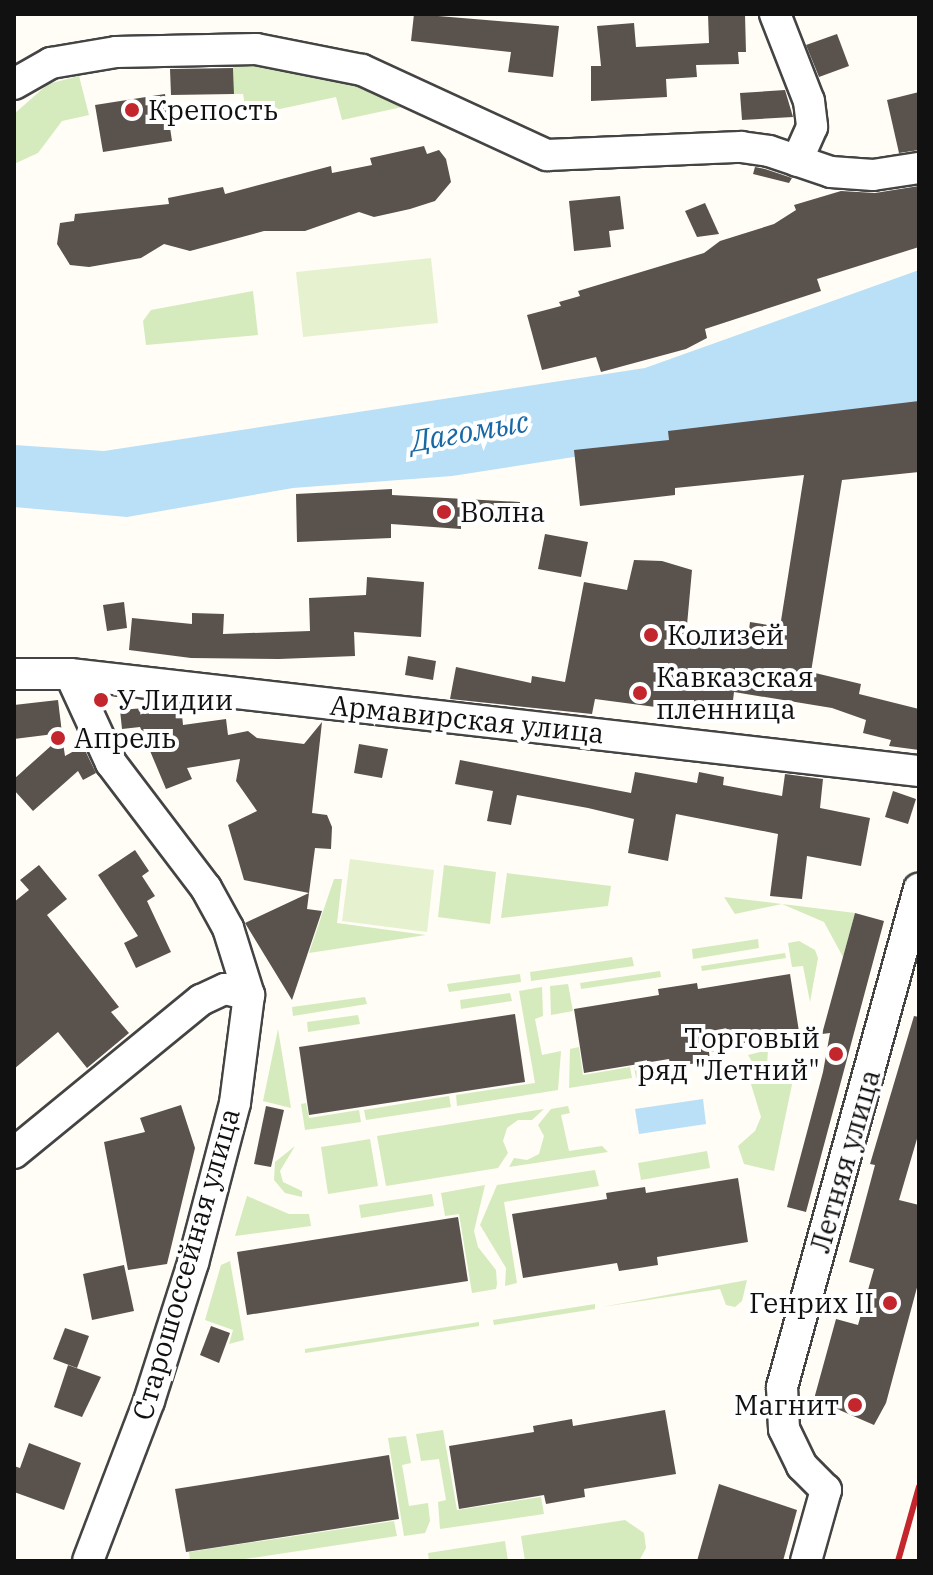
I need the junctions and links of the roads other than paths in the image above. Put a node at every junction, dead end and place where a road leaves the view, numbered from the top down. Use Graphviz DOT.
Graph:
graph roads {
  1 [pos="775,14"];
  2 [pos="14,84"];
  3 [pos="797,161"];
  4 [pos="919,168"];
  5 [pos="14,674"];
  6 [pos="70,674"];
  7 [pos="919,771"];
  8 [pos="919,889"];
  9 [pos="249,995"];
  10 [pos="14,1153"];
  11 [pos="88,1561"];
  12 [pos="806,1561"];
  1 -- 3 [label="street"];
  2 -- 3 [label="street"];
  3 -- 4 [label="street"];
  5 -- 6 [label="street, Армавирская улица"];
  6 -- 7 [label="street, Армавирская улица"];
  6 -- 9 [label="street, Старошоссейная улица"];
  8 -- 12 [label="street, Летняя улица"];
  9 -- 10 [label="street"];
  9 -- 11 [label="street, Старошоссейная улица"];
}
